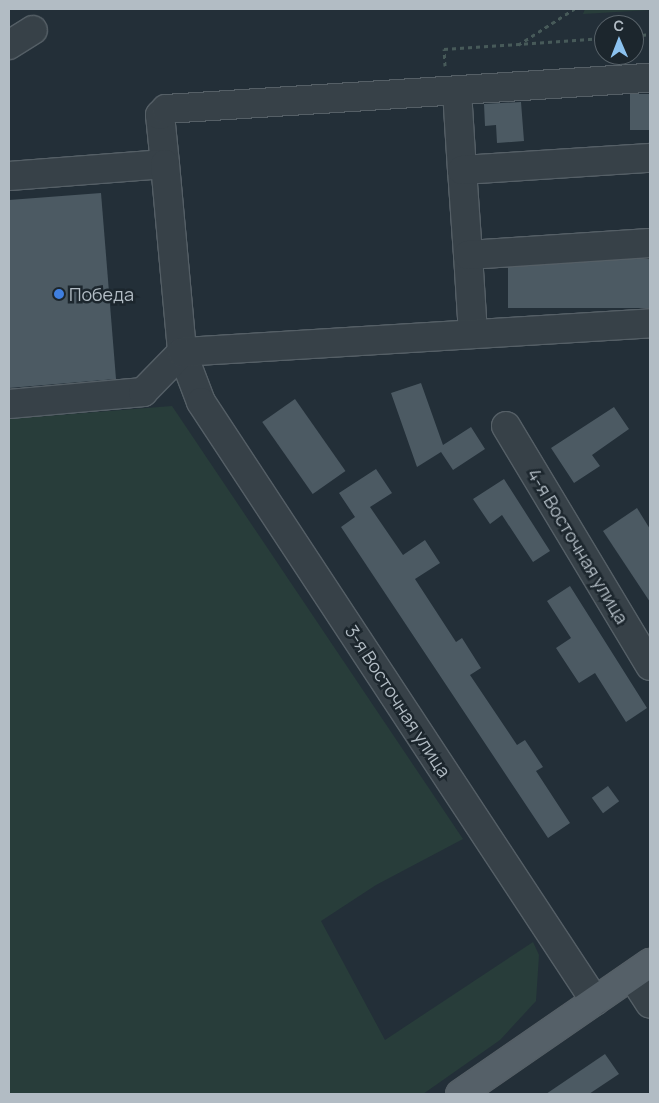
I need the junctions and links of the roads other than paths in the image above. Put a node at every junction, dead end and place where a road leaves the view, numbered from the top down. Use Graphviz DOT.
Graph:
graph roads {
  1 [pos="33,30"];
  2 [pos="9,45"];
  3 [pos="650,78"];
  4 [pos="452,91"];
  5 [pos="650,158"];
  6 [pos="165,164"];
  7 [pos="462,170"];
  8 [pos="9,176"];
  9 [pos="650,243"];
  10 [pos="468,255"];
  11 [pos="650,323"];
  12 [pos="474,334"];
  13 [pos="182,352"];
  14 [pos="9,404"];
  15 [pos="506,426"];
  16 [pos="650,666"];
  17 [pos="641,969"];
  18 [pos="595,1001"];
  19 [pos="650,1004"];
  20 [pos="460,1094"];
  1 -- 2 [label="street"];
  3 -- 4 [label="street"];
  4 -- 6 [label="street, 3-я Восточная улица"];
  4 -- 7 [label="street"];
  5 -- 7 [label="street"];
  6 -- 8 [label="street"];
  6 -- 13 [label="street, 3-я Восточная улица"];
  7 -- 10 [label="street"];
  9 -- 10 [label="street"];
  10 -- 12 [label="street"];
  11 -- 12 [label="street"];
  12 -- 13 [label="street"];
  13 -- 14 [label="street"];
  13 -- 18 [label="street, 3-я Восточная улица"];
  15 -- 16 [label="street, 4-я Восточная улица"];
  17 -- 18 [label="main road"];
  17 -- 19 [label="street"];
  18 -- 20 [label="main road"];
}
